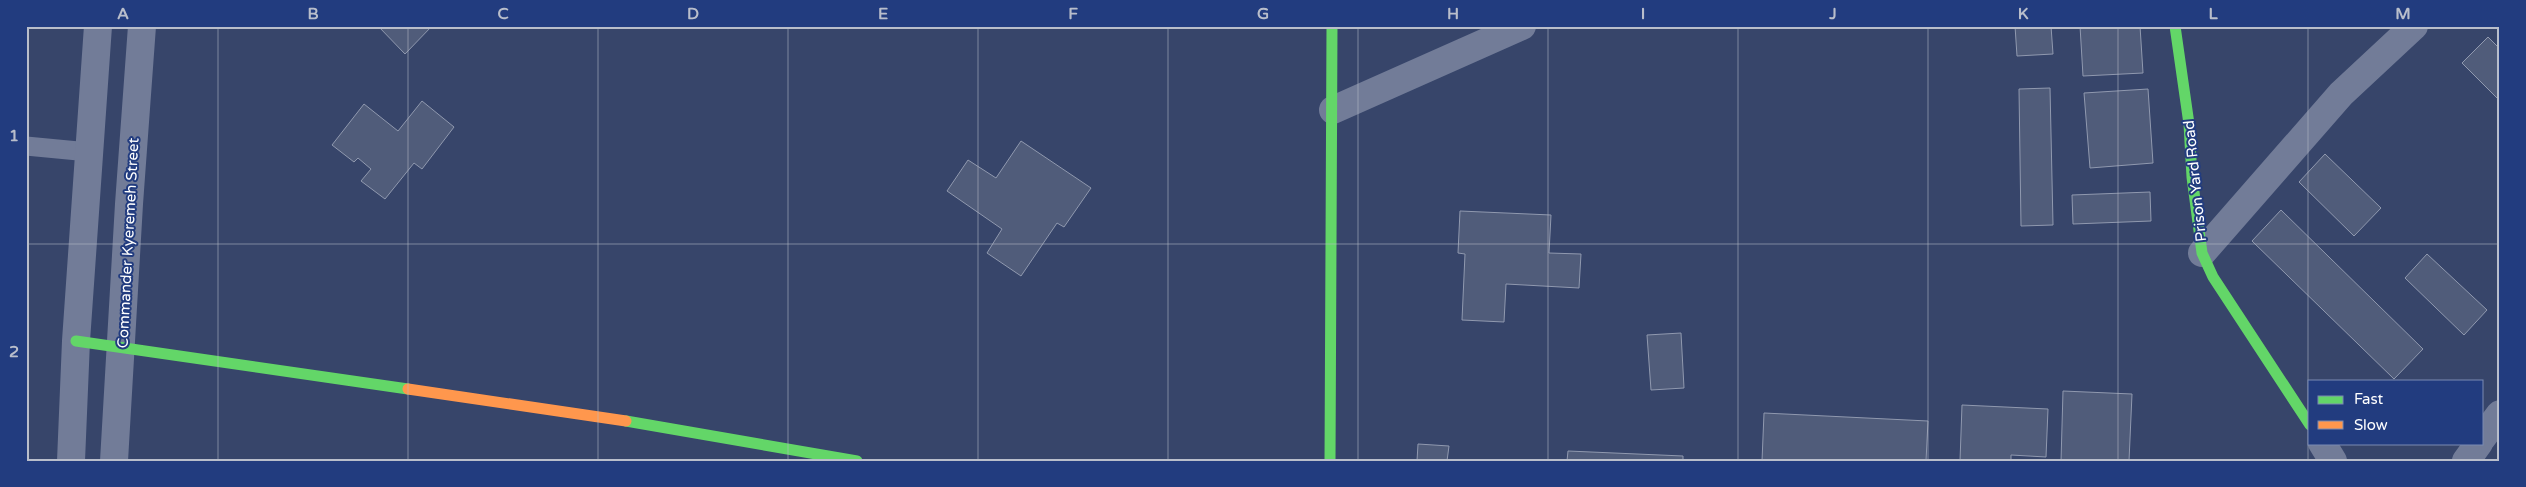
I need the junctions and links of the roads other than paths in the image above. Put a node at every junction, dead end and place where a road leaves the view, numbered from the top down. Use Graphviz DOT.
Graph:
graph roads {
  1 [pos="98,26"];
  2 [pos="142,26"];
  3 [pos="1332,26"];
  4 [pos="1522,26"];
  5 [pos="2174,26"];
  6 [pos="2414,26"];
  7 [pos="1332,110"];
  8 [pos="26,146"];
  9 [pos="89,152"];
  10 [pos="2202,253"];
  11 [pos="76,341"];
  12 [pos="122,348"];
  13 [pos="2500,414"];
  14 [pos="2308,422"];
  15 [pos="2484,435"];
  16 [pos="2323,444"];
  17 [pos="2478,444"];
  18 [pos="71,461"];
  19 [pos="114,461"];
  20 [pos="857,461"];
  21 [pos="1330,461"];
  22 [pos="2333,461"];
  23 [pos="2466,461"];
  1 -- 9 [label="street"];
  2 -- 12 [label="street, Commander Kyeremeh Street"];
  3 -- 7 [label="street"];
  4 -- 7 [label="street"];
  5 -- 10 [label="street, Prison Yard Road"];
  6 -- 10 [label="street"];
  7 -- 21 [label="street"];
  8 -- 9 [label="lane"];
  9 -- 11 [label="street"];
  10 -- 14 [label="street, Prison Yard Road"];
  11 -- 12 [label="street"];
  11 -- 18 [label="street"];
  12 -- 19 [label="street, Commander Kyeremeh Street"];
  12 -- 20 [label="street"];
  13 -- 15 [label="street"];
  16 -- 22 [label="street"];
  17 -- 23 [label="street"];
}
